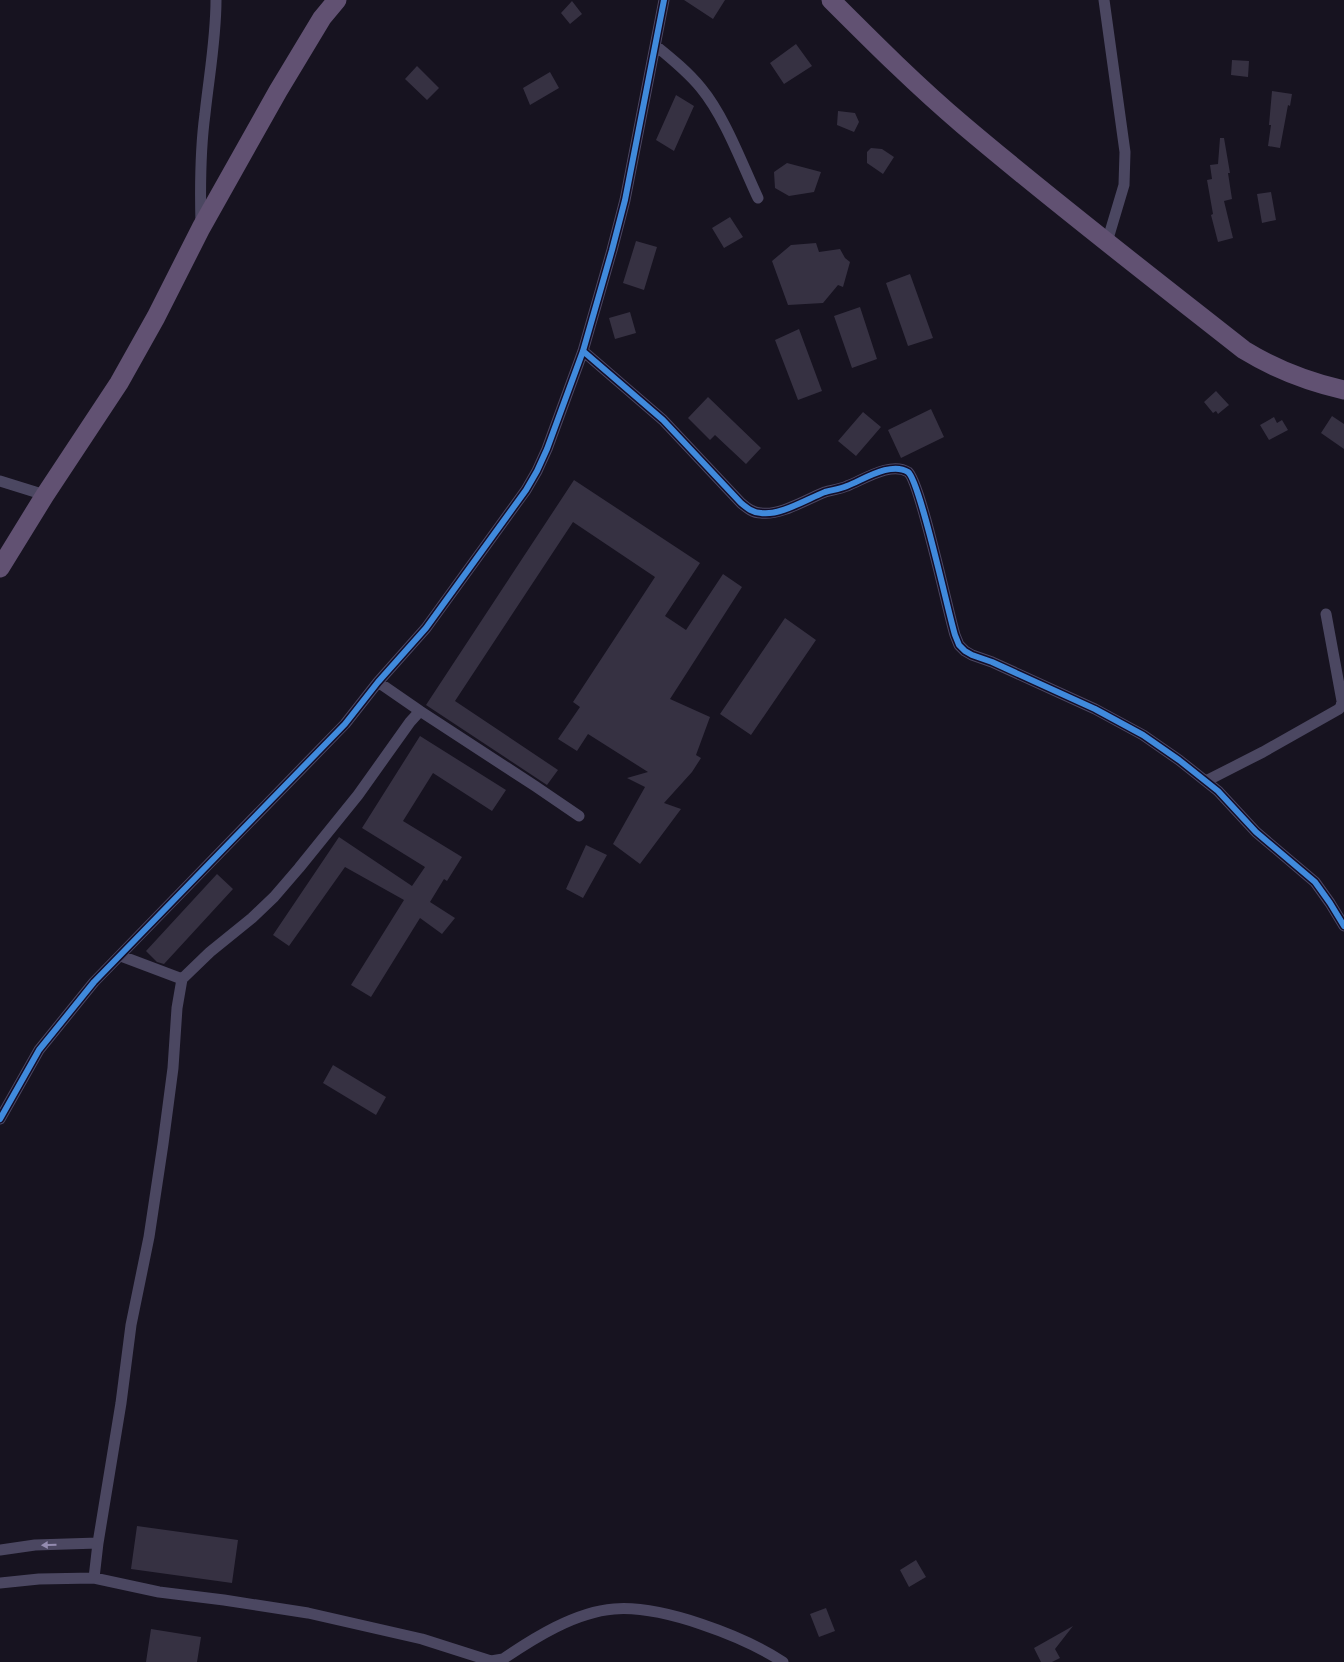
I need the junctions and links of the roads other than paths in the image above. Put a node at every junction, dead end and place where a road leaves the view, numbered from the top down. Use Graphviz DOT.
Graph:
graph roads {
  1 [pos="216,0"];
  2 [pos="337,0"];
  3 [pos="664,0"];
  4 [pos="831,0"];
  5 [pos="1104,0"];
  6 [pos="656,46"];
  7 [pos="758,198"];
  8 [pos="202,228"];
  9 [pos="1107,242"];
  10 [pos="583,351"];
  11 [pos="1344,390"];
  12 [pos="0,481"];
  13 [pos="44,495"];
  14 [pos="0,568"];
  15 [pos="1326,614"];
  16 [pos="378,682"];
  17 [pos="420,712"];
  18 [pos="1206,781"];
  19 [pos="579,816"];
  20 [pos="1344,926"];
  21 [pos="121,956"];
  22 [pos="182,979"];
  23 [pos="0,1119"];
  24 [pos="98,1543"];
  25 [pos="0,1550"];
  26 [pos="94,1578"];
  27 [pos="0,1583"];
  28 [pos="783,1662"];
  1 -- 8 [label="street"];
  2 -- 8 [label="main road"];
  3 -- 6 [label="street"];
  4 -- 9 [label="main road"];
  5 -- 9 [label="street"];
  6 -- 7 [label="street"];
  6 -- 10 [label="street"];
  8 -- 13 [label="main road"];
  9 -- 11 [label="main road"];
  10 -- 16 [label="street"];
  10 -- 18 [label="street"];
  12 -- 13 [label="street"];
  13 -- 14 [label="main road"];
  15 -- 18 [label="street"];
  16 -- 17 [label="street"];
  16 -- 21 [label="street"];
  17 -- 19 [label="street"];
  17 -- 22 [label="street"];
  18 -- 20 [label="street"];
  21 -- 22 [label="street"];
  21 -- 23 [label="street"];
  22 -- 24 [label="street"];
  24 -- 25 [label="street, one-way"];
  24 -- 26 [label="street"];
  26 -- 27 [label="street"];
  26 -- 28 [label="street"];
}
